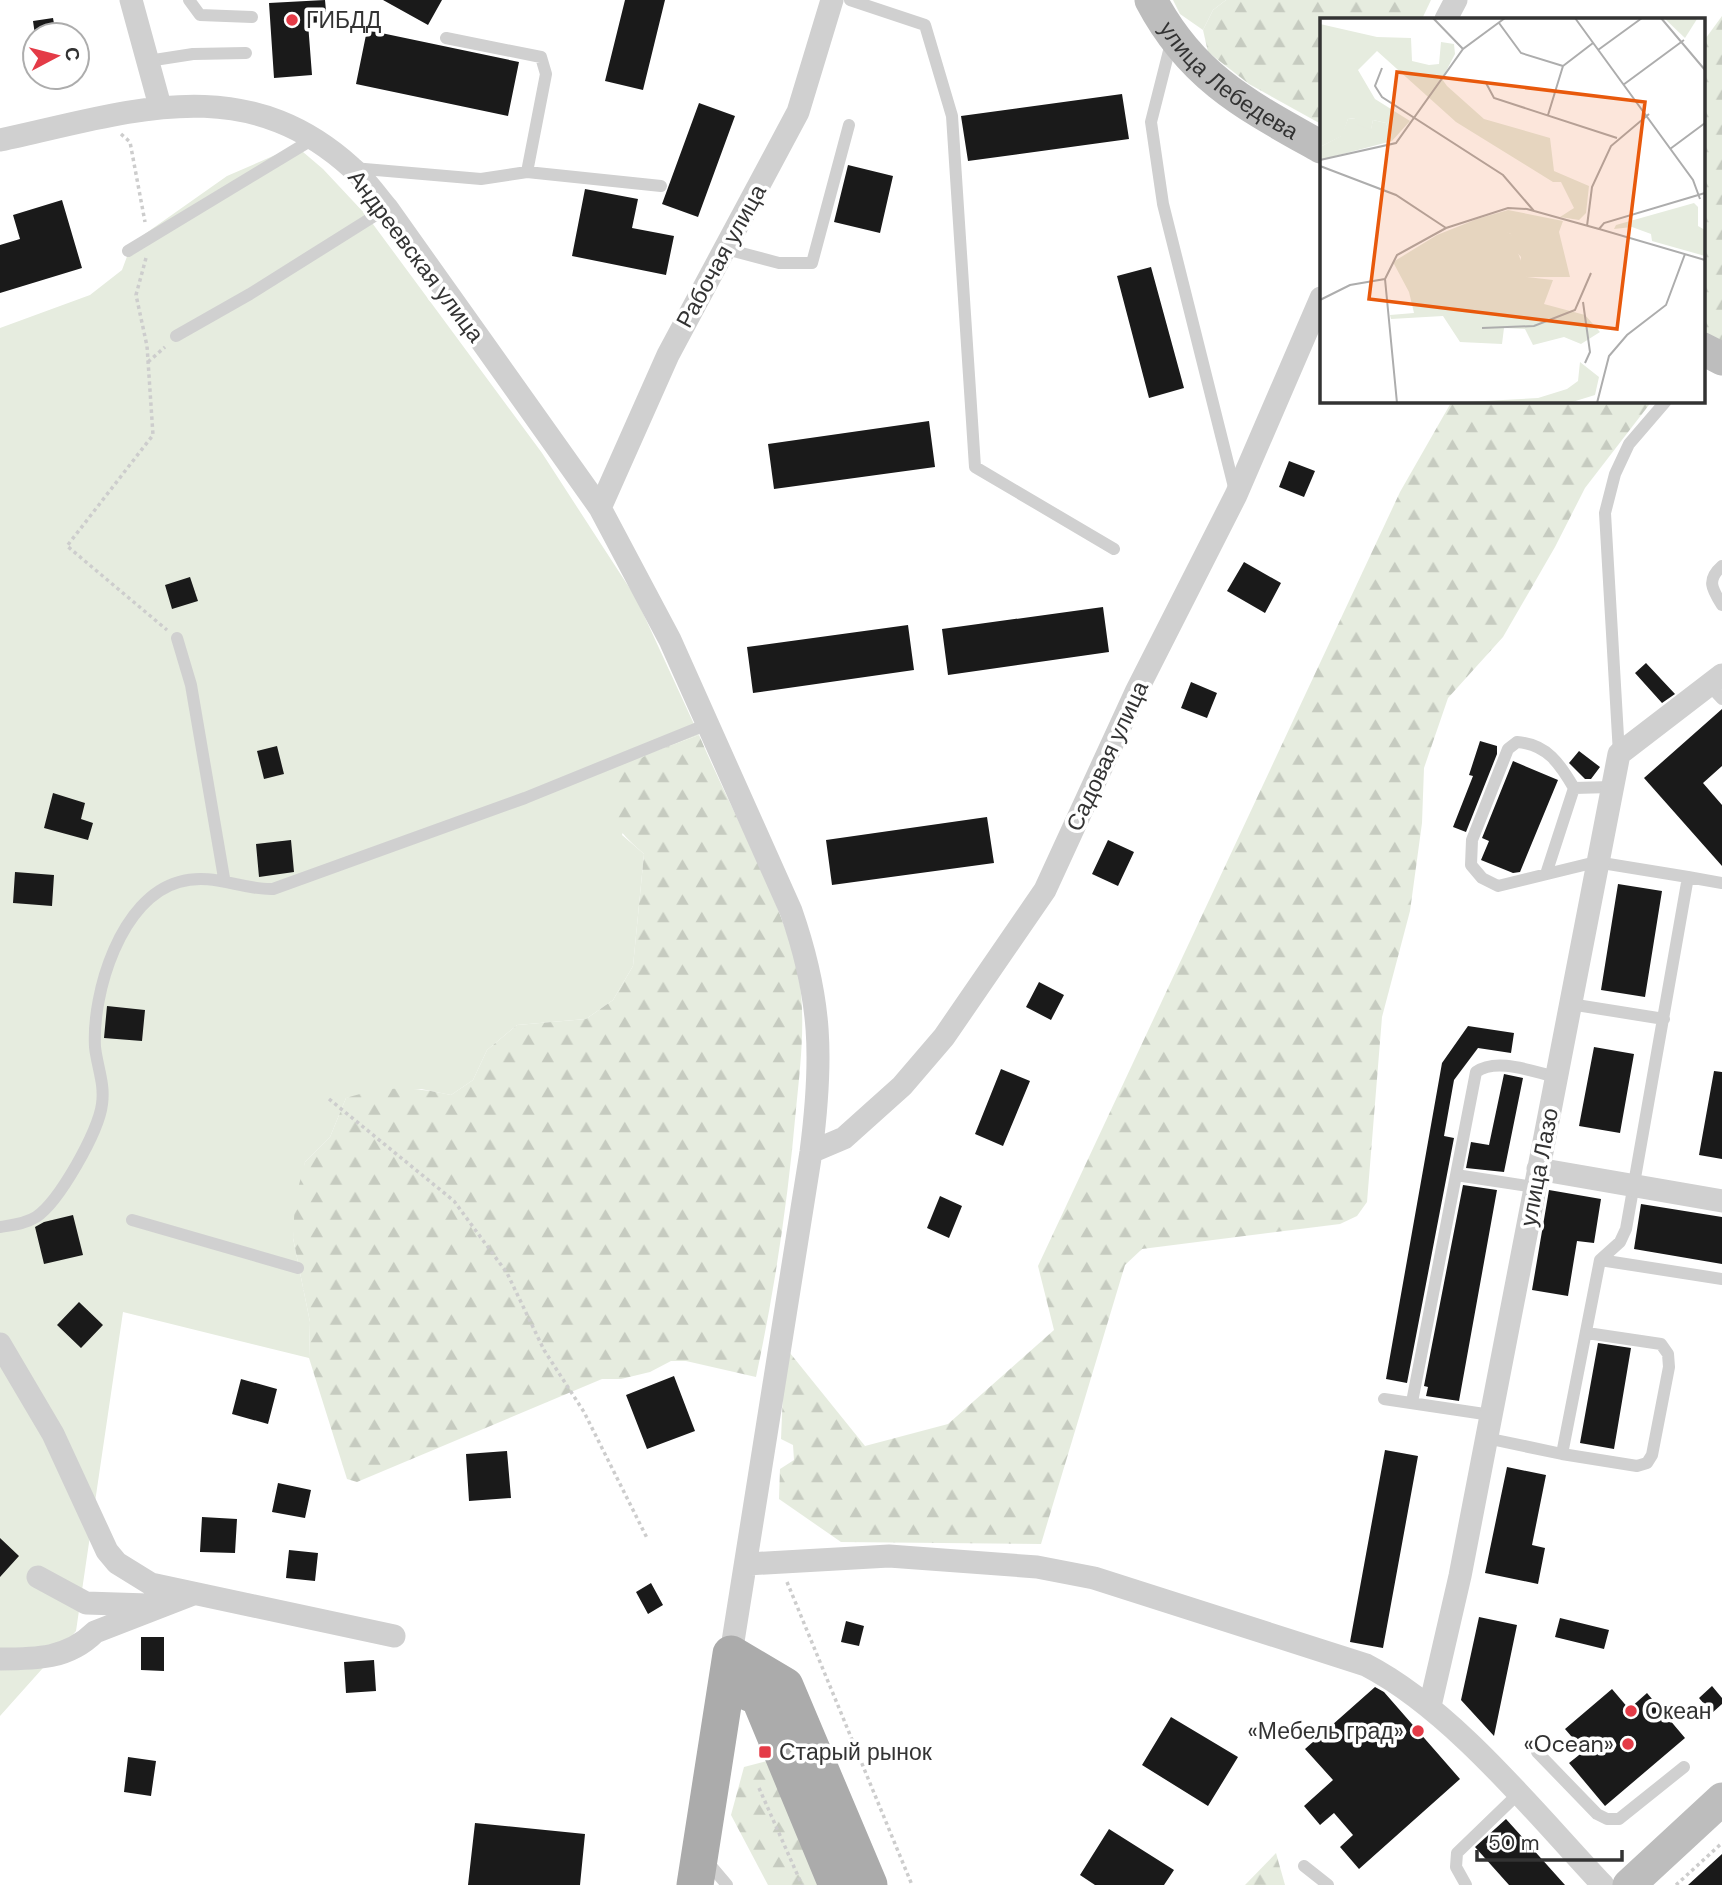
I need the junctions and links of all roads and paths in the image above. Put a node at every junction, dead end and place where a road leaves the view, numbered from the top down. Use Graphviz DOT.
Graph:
graph roads {
  1 [pos="131,0"];
  2 [pos="189,0"];
  3 [pos="832,0"];
  4 [pos="850,0"];
  5 [pos="1151,0"];
  6 [pos="1457,0"];
  7 [pos="252,17"];
  8 [pos="1447,18"];
  9 [pos="1173,35"];
  10 [pos="446,38"];
  11 [pos="246,53"];
  12 [pos="148,61"];
  13 [pos="160,106"];
  14 [pos="104,118"];
  15 [pos="849,125"];
  16 [pos="313,139"];
  17 [pos="0,140"];
  18 [pos="1320,147"];
  19 [pos="353,168"];
  20 [pos="527,172"];
  21 [pos="661,186"];
  22 [pos="387,208"];
  23 [pos="146,239"];
  24 [pos="726,249"];
  25 [pos="128,250"];
  26 [pos="1320,300"];
  27 [pos="176,336"];
  28 [pos="148,362"];
  29 [pos="1665,402"];
  30 [pos="1236,495"];
  31 [pos="600,508"];
  32 [pos="1114,549"];
  33 [pos="1722,566"];
  34 [pos="1722,606"];
  35 [pos="177,638"];
  36 [pos="1719,683"];
  37 [pos="709,723"];
  38 [pos="1619,754"];
  39 [pos="1611,787"];
  40 [pos="1574,788"];
  41 [pos="1597,862"];
  42 [pos="1546,874"];
  43 [pos="1688,877"];
  44 [pos="224,878"];
  45 [pos="1722,883"];
  46 [pos="1570,1004"];
  47 [pos="1664,1020"];
  48 [pos="1557,1077"];
  49 [pos="329,1099"];
  50 [pos="811,1152"];
  51 [pos="1456,1175"];
  52 [pos="1536,1178"];
  53 [pos="1634,1186"];
  54 [pos="1722,1201"];
  55 [pos="132,1220"];
  56 [pos="0,1227"];
  57 [pos="1600,1260"];
  58 [pos="298,1268"];
  59 [pos="1722,1279"];
  60 [pos="1587,1332"];
  61 [pos="0,1344"];
  62 [pos="1384,1399"];
  63 [pos="1412,1402"];
  64 [pos="1490,1415"];
  65 [pos="1486,1438"];
  66 [pos="1562,1454"];
  67 [pos="648,1538"];
  68 [pos="779,1560"];
  69 [pos="747,1564"];
  70 [pos="37,1577"];
  71 [pos="197,1593"];
  72 [pos="158,1606"];
  73 [pos="394,1636"];
  74 [pos="0,1659"];
  75 [pos="729,1668"];
  76 [pos="1430,1706"];
  77 [pos="1537,1752"];
  78 [pos="1684,1767"];
  79 [pos="759,1788"];
  80 [pos="1517,1795"];
  81 [pos="1722,1799"];
  82 [pos="1722,1843"];
  83 [pos="1304,1866"];
  84 [pos="697,1869"];
  85 [pos="727,1885"];
  86 [pos="802,1885"];
  87 [pos="837,1885"];
  88 [pos="869,1885"];
  89 [pos="912,1885"];
  90 [pos="1328,1885"];
  91 [pos="1466,1885"];
  92 [pos="1603,1885"];
  93 [pos="1629,1885"];
  94 [pos="1676,1885"];
  1 -- 12 [label="street"];
  2 -- 7 [label="lane"];
  3 -- 24 [label="street, Рабочая улица"];
  4 -- 32 [label="lane"];
  5 -- 9 [label="street, улица Лебедева"];
  6 -- 8 [label="street"];
  9 -- 18 [label="street, улица Лебедева"];
  9 -- 30 [label="lane"];
  10 -- 20 [label="lane"];
  11 -- 12 [label="lane"];
  12 -- 13 [label="street"];
  13 -- 14 [label="street, Андреевская улица"];
  13 -- 16 [label="street, Андреевская улица"];
  14 -- 17 [label="street, Андреевская улица"];
  14 -- 23 [label="path"];
  15 -- 24 [label="lane"];
  16 -- 19 [label="street, Андреевская улица"];
  16 -- 23 [label="lane"];
  19 -- 20 [label="lane"];
  19 -- 22 [label="street, Андреевская улица"];
  20 -- 21 [label="lane"];
  22 -- 27 [label="lane"];
  22 -- 31 [label="street, Андреевская улица"];
  23 -- 25 [label="lane"];
  23 -- 28 [label="path"];
  24 -- 31 [label="street, Рабочая улица"];
  26 -- 30 [label="street, Садовая улица"];
  27 -- 28 [label="path"];
  28 -- 35 [label="path"];
  29 -- 38 [label="lane"];
  30 -- 50 [label="street, Садовая улица"];
  31 -- 37 [label="street, Андреевская улица"];
  33 -- 34 [label="lane"];
  35 -- 44 [label="lane"];
  36 -- 38 [label="street"];
  37 -- 50 [label="street, Андреевская улица"];
  37 -- 56 [label="lane"];
  38 -- 39 [label="street, улица Лазо"];
  39 -- 40 [label="lane"];
  39 -- 41 [label="street, улица Лазо"];
  40 -- 42 [label="lane"];
  40 -- 42 [label="lane"];
  41 -- 42 [label="lane"];
  41 -- 43 [label="lane"];
  41 -- 46 [label="street, улица Лазо"];
  43 -- 45 [label="lane"];
  43 -- 47 [label="lane"];
  46 -- 47 [label="lane"];
  46 -- 48 [label="street, улица Лазо"];
  47 -- 53 [label="lane"];
  48 -- 51 [label="lane"];
  48 -- 52 [label="street, улица Лазо"];
  49 -- 67 [label="path"];
  50 -- 69 [label="street, Андреевская улица"];
  51 -- 52 [label="lane"];
  51 -- 63 [label="lane"];
  52 -- 53 [label="street"];
  52 -- 64 [label="street, улица Лазо"];
  53 -- 54 [label="street"];
  53 -- 57 [label="lane"];
  55 -- 58 [label="lane"];
  57 -- 59 [label="lane"];
  57 -- 60 [label="lane"];
  60 -- 66 [label="lane"];
  60 -- 66 [label="lane"];
  61 -- 71 [label="street"];
  62 -- 63 [label="lane"];
  63 -- 64 [label="lane"];
  64 -- 65 [label="street, улица Лазо"];
  65 -- 66 [label="lane"];
  65 -- 76 [label="street, улица Лазо"];
  68 -- 69 [label="street"];
  68 -- 76 [label="street"];
  68 -- 89 [label="path"];
  69 -- 75 [label="street, Андреевская улица"];
  70 -- 72 [label="street"];
  71 -- 72 [label="street"];
  71 -- 73 [label="street"];
  72 -- 74 [label="street"];
  75 -- 84 [label="main road"];
  75 -- 87 [label="main road"];
  75 -- 88 [label="main road"];
  76 -- 80 [label="street"];
  77 -- 78 [label="lane"];
  79 -- 86 [label="path"];
  80 -- 91 [label="lane"];
  80 -- 92 [label="street"];
  81 -- 93 [label="street"];
  82 -- 94 [label="path"];
  83 -- 90 [label="lane"];
  84 -- 85 [label="lane"];
}
